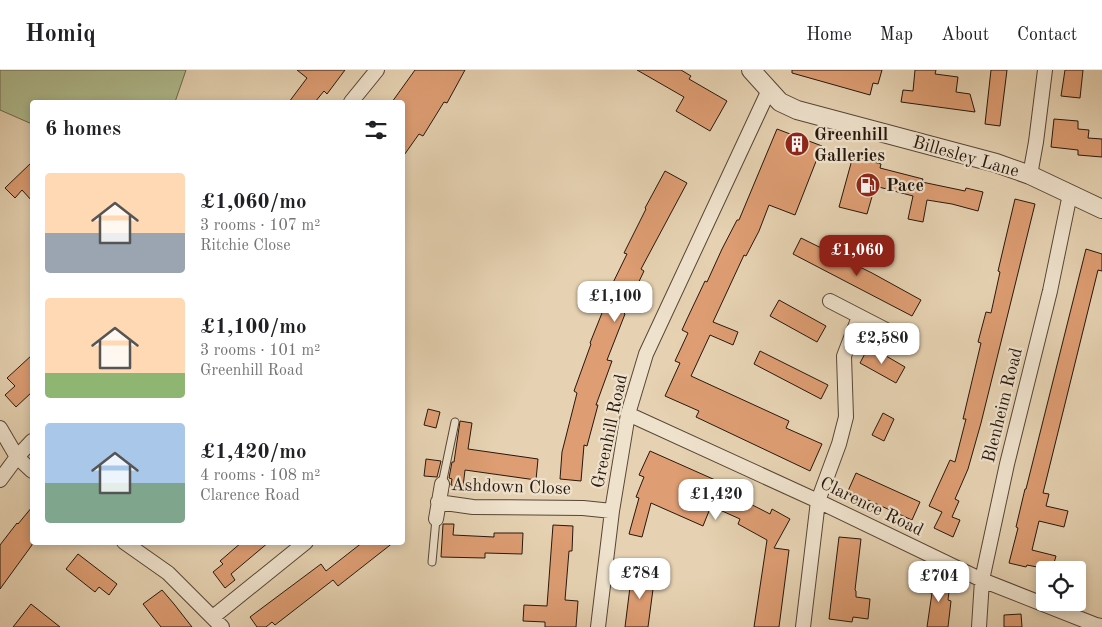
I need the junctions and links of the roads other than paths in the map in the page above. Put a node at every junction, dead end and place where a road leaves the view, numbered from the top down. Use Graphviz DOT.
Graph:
graph roads {
  1 [pos="377,70"];
  2 [pos="1045,70"];
  3 [pos="757,72"];
  4 [pos="769,90"];
  5 [pos="354,100"];
  6 [pos="1030,175"];
  7 [pos="1070,194"];
  8 [pos="1102,209"];
  9 [pos="830,301"];
  10 [pos="859,317"];
  11 [pos="890,332"];
  12 [pos="628,414"];
  13 [pos="455,422"];
  14 [pos="0,428"];
  15 [pos="30,443"];
  16 [pos="17,456"];
  17 [pos="30,469"];
  18 [pos="0,480"];
  19 [pos="442,484"];
  20 [pos="818,501"];
  21 [pos="438,502"];
  22 [pos="612,511"];
  23 [pos="436,519"];
  24 [pos="128,545"];
  25 [pos="303,545"];
  26 [pos="432,562"];
  27 [pos="982,580"];
  28 [pos="218,622"];
  29 [pos="1102,626"];
  30 [pos="598,627"];
  31 [pos="802,627"];
  32 [pos="979,627"];
  1 -- 5 [label="street"];
  2 -- 6 [label="street"];
  3 -- 4 [label="street, Billesley Lane"];
  4 -- 6 [label="street, Billesley Lane"];
  4 -- 12 [label="street, Greenhill Road"];
  6 -- 7 [label="street, Billesley Lane"];
  7 -- 8 [label="street, Billesley Lane"];
  7 -- 27 [label="street, Blenheim Road"];
  9 -- 10 [label="street"];
  10 -- 11 [label="street"];
  10 -- 20 [label="street"];
  12 -- 20 [label="street, Clarence Road"];
  12 -- 22 [label="street, Greenhill Road"];
  13 -- 19 [label="lane, Ashdown Close"];
  14 -- 16 [label="street"];
  15 -- 16 [label="street"];
  16 -- 17 [label="street"];
  16 -- 18 [label="street"];
  19 -- 21 [label="street, Ashdown Close"];
  20 -- 27 [label="street, Clarence Road"];
  20 -- 31 [label="street"];
  21 -- 22 [label="street, Ashdown Close"];
  21 -- 23 [label="street, Ashdown Close"];
  22 -- 30 [label="street, Greenhill Road"];
  23 -- 26 [label="lane, Ashdown Close"];
  24 -- 28 [label="street"];
  25 -- 28 [label="street"];
  27 -- 29 [label="street, Clarence Road"];
  27 -- 32 [label="street, Blenheim Road"];
}
